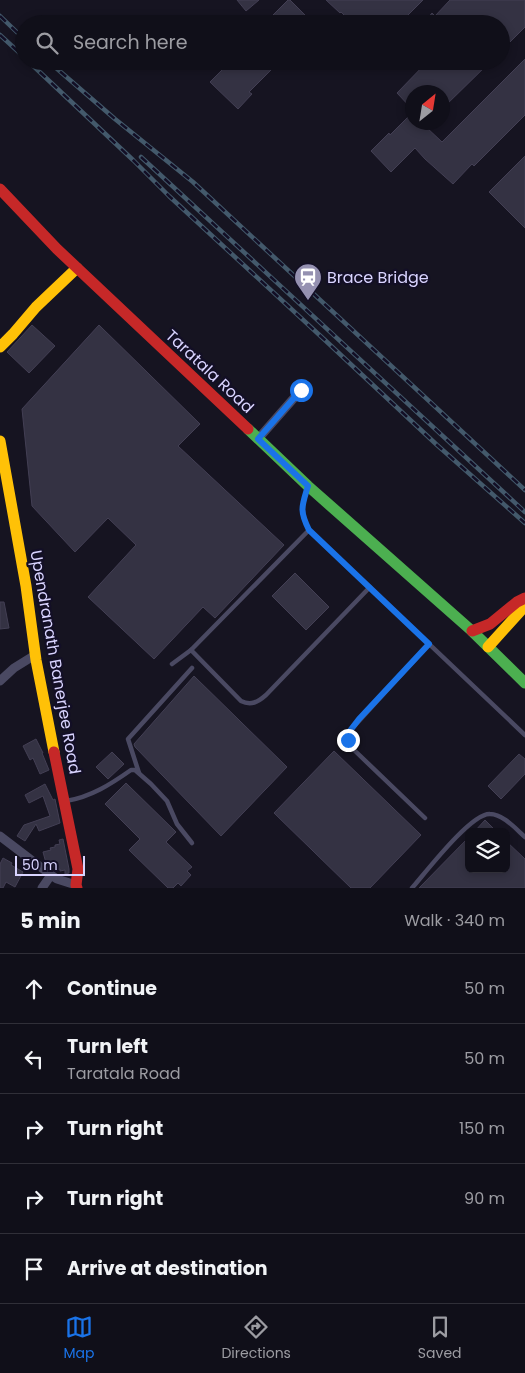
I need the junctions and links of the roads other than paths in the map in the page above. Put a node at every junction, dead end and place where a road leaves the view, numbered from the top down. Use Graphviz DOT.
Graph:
graph roads {
  1 [pos="0,189"];
  2 [pos="77,268"];
  3 [pos="0,347"];
  4 [pos="301,390"];
  5 [pos="258,439"];
  6 [pos="0,441"];
  7 [pos="1,455"];
  8 [pos="308,486"];
  9 [pos="309,530"];
  10 [pos="370,587"];
  11 [pos="525,598"];
  12 [pos="525,606"];
  13 [pos="472,631"];
  14 [pos="429,644"];
  15 [pos="488,647"];
  16 [pos="191,650"];
  17 [pos="35,655"];
  18 [pos="172,664"];
  19 [pos="192,668"];
  20 [pos="2,675"];
  21 [pos="525,683"];
  22 [pos="525,735"];
  23 [pos="139,774"];
  24 [pos="65,801"];
  25 [pos="425,818"];
  26 [pos="0,836"];
  27 [pos="525,837"];
  28 [pos="192,843"];
  29 [pos="51,875"];
  30 [pos="76,886"];
  31 [pos="42,888"];
  32 [pos="412,888"];
  1 -- 2 [label="main road, Taratala Road"];
  2 -- 3 [label="main road"];
  2 -- 5 [label="main road, Taratala Road"];
  4 -- 5 [label="street"];
  5 -- 8 [label="main road, Taratala Road"];
  6 -- 7 [label="main road, Upendranath Banerjee Road"];
  7 -- 17 [label="main road, Upendranath Banerjee Road"];
  8 -- 9 [label="lane"];
  8 -- 13 [label="main road, Taratala Road"];
  9 -- 10 [label="lane"];
  9 -- 16 [label="lane"];
  10 -- 14 [label="lane"];
  10 -- 16 [label="lane"];
  11 -- 13 [label="main road"];
  12 -- 15 [label="main road"];
  13 -- 15 [label="main road, Taratala Road"];
  14 -- 22 [label="lane"];
  14 -- 25 [label="lane"];
  15 -- 21 [label="main road, Taratala Road"];
  16 -- 18 [label="lane"];
  17 -- 20 [label="street"];
  17 -- 24 [label="main road, Upendranath Banerjee Road"];
  19 -- 23 [label="lane"];
  23 -- 24 [label="lane"];
  23 -- 28 [label="lane"];
  24 -- 30 [label="main road, Upendranath Banerjee Road"];
  26 -- 29 [label="street"];
  27 -- 32 [label="lane"];
  29 -- 30 [label="street"];
  29 -- 31 [label="street"];
}
